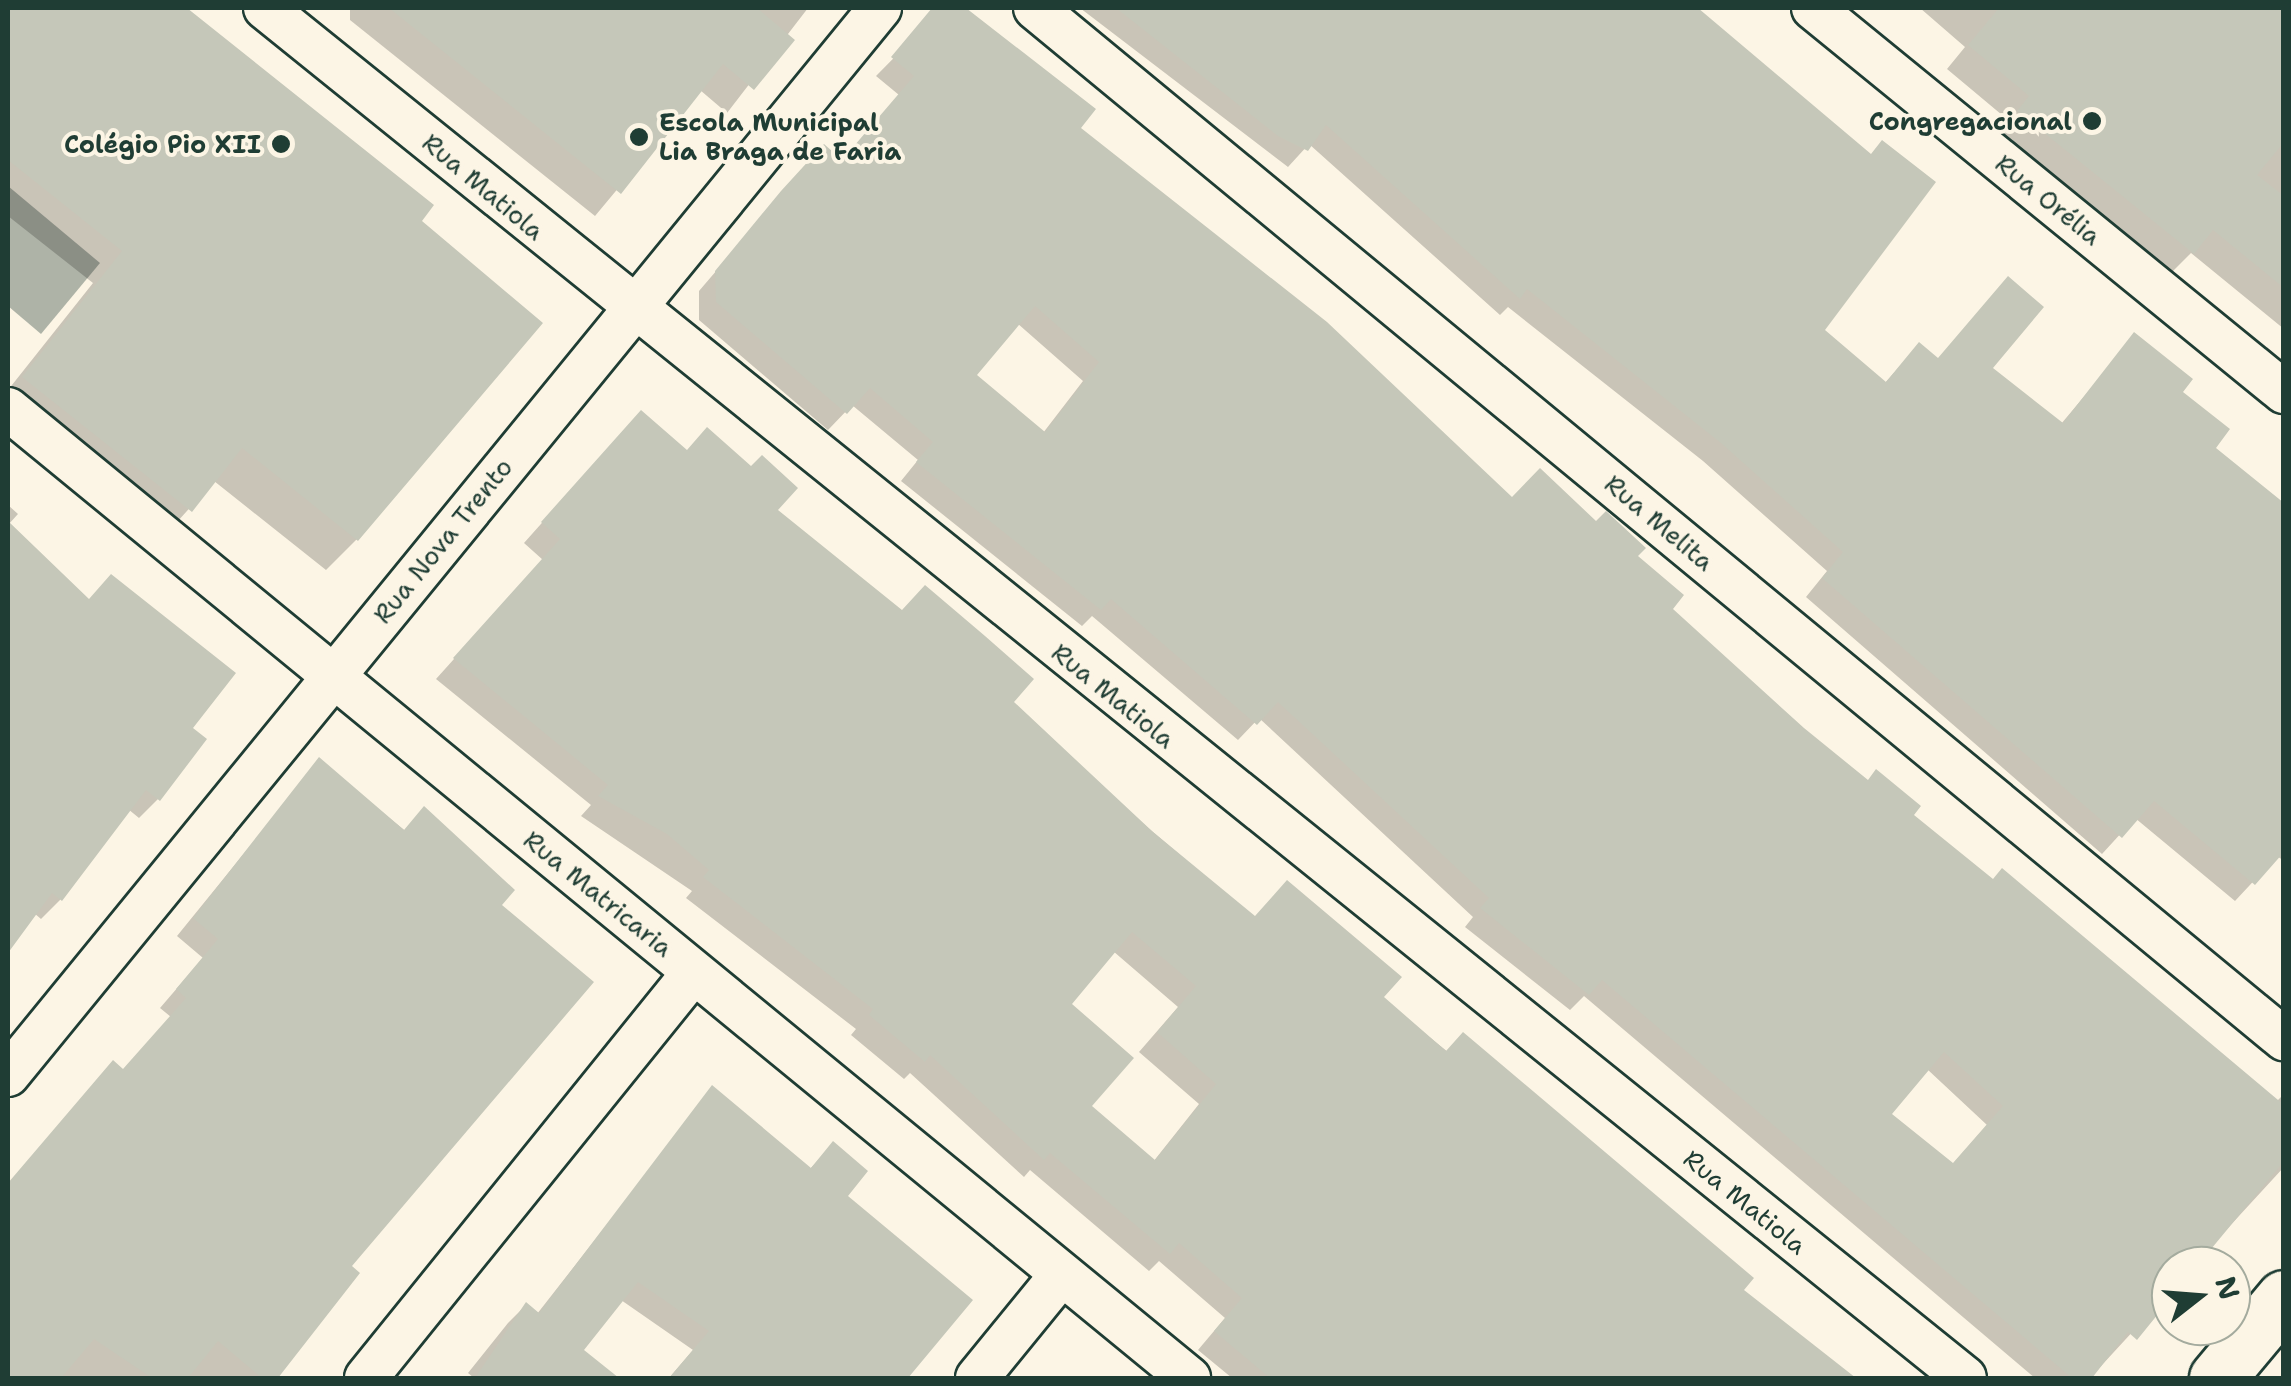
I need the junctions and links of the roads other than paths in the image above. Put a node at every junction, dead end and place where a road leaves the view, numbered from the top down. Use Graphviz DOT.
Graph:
graph roads {
  1 [pos="265,8"];
  2 [pos="880,8"];
  3 [pos="1035,8"];
  4 [pos="1813,8"];
  5 [pos="632,310"];
  6 [pos="2284,392"];
  7 [pos="8,409"];
  8 [pos="332,677"];
  9 [pos="694,973"];
  10 [pos="2284,1040"];
  11 [pos="8,1075"];
  12 [pos="1060,1276"];
  13 [pos="2284,1298"];
  14 [pos="366,1378"];
  15 [pos="977,1378"];
  16 [pos="1188,1378"];
  17 [pos="1965,1378"];
  18 [pos="2218,1378"];
  1 -- 5 [label="street, Rua Matiola"];
  2 -- 5 [label="street, Rua Nova Trento"];
  3 -- 10 [label="street, Rua Melita"];
  4 -- 6 [label="street, Rua Orélia"];
  5 -- 8 [label="street, Rua Nova Trento"];
  5 -- 17 [label="street, Rua Matiola"];
  7 -- 8 [label="street, Rua Matricaria"];
  8 -- 9 [label="street, Rua Matricaria"];
  8 -- 11 [label="street, Rua Nova Trento"];
  9 -- 12 [label="street, Rua Matricaria"];
  9 -- 14 [label="street"];
  12 -- 15 [label="street"];
  12 -- 16 [label="street, Rua Matricaria"];
  13 -- 18 [label="main road"];
}
